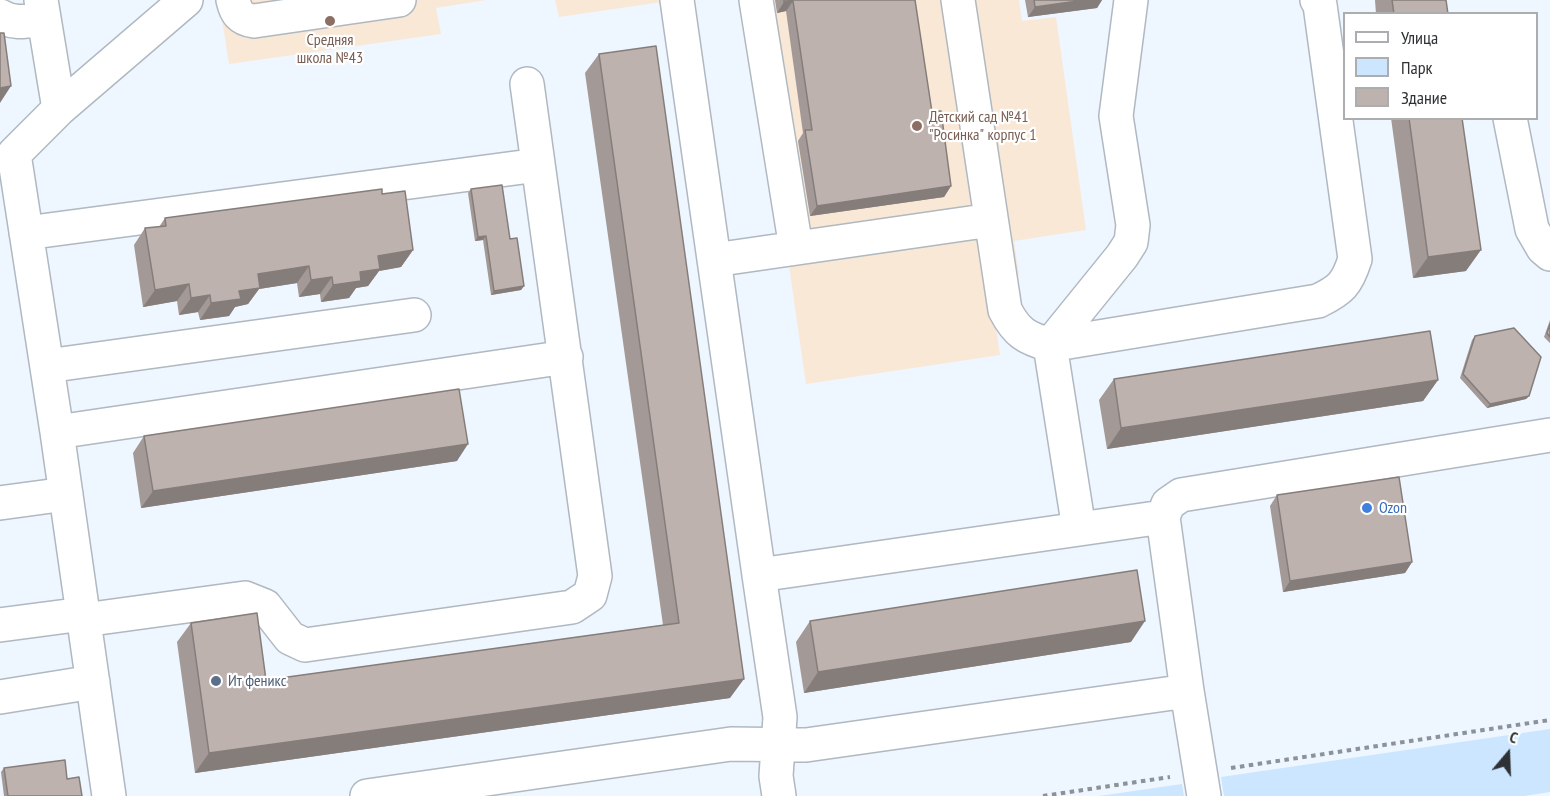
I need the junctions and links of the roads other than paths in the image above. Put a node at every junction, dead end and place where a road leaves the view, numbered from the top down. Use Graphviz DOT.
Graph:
graph roads {
  1 [pos="186,0"];
  2 [pos="234,0"];
  3 [pos="399,0"];
  4 [pos="677,0"];
  5 [pos="756,0"];
  6 [pos="958,0"];
  7 [pos="1131,0"];
  8 [pos="1317,0"];
  9 [pos="42,9"];
  10 [pos="0,16"];
  11 [pos="527,84"];
  12 [pos="59,109"];
  13 [pos="1510,120"];
  14 [pos="7,155"];
  15 [pos="538,165"];
  16 [pos="991,220"];
  17 [pos="26,233"];
  18 [pos="796,248"];
  19 [pos="1550,254"];
  20 [pos="714,260"];
  21 [pos="414,315"];
  22 [pos="1050,345"];
  23 [pos="566,357"];
  24 [pos="47,366"];
  25 [pos="57,432"];
  26 [pos="1550,435"];
  27 [pos="66,494"];
  28 [pos="0,503"];
  29 [pos="1164,517"];
  30 [pos="1079,529"];
  31 [pos="759,575"];
  32 [pos="83,617"];
  33 [pos="0,625"];
  34 [pos="93,682"];
  35 [pos="1187,691"];
  36 [pos="0,697"];
  37 [pos="778,744"];
  38 [pos="1202,784"];
  39 [pos="109,796"];
  40 [pos="367,796"];
  41 [pos="779,796"];
  1 -- 12 [label="lane"];
  2 -- 3 [label="lane"];
  4 -- 20 [label="lane"];
  5 -- 18 [label="lane"];
  6 -- 16 [label="lane"];
  7 -- 22 [label="lane"];
  8 -- 22 [label="lane"];
  9 -- 10 [label="lane"];
  9 -- 12 [label="lane"];
  11 -- 15 [label="lane"];
  12 -- 14 [label="lane"];
  13 -- 19 [label="lane"];
  14 -- 17 [label="lane"];
  15 -- 17 [label="lane"];
  15 -- 23 [label="lane"];
  16 -- 18 [label="lane"];
  16 -- 22 [label="lane"];
  17 -- 24 [label="lane"];
  18 -- 20 [label="lane"];
  20 -- 31 [label="lane"];
  21 -- 24 [label="lane"];
  22 -- 30 [label="lane"];
  23 -- 25 [label="lane"];
  23 -- 32 [label="lane"];
  24 -- 25 [label="lane"];
  25 -- 27 [label="lane"];
  26 -- 29 [label="lane"];
  27 -- 28 [label="lane"];
  27 -- 32 [label="lane"];
  29 -- 30 [label="lane"];
  29 -- 35 [label="lane"];
  30 -- 31 [label="lane"];
  31 -- 37 [label="lane"];
  32 -- 33 [label="lane"];
  32 -- 34 [label="lane"];
  34 -- 36 [label="lane"];
  34 -- 39 [label="lane"];
  35 -- 37 [label="lane"];
  35 -- 38 [label="lane"];
  37 -- 40 [label="lane"];
  37 -- 41 [label="lane"];
}
